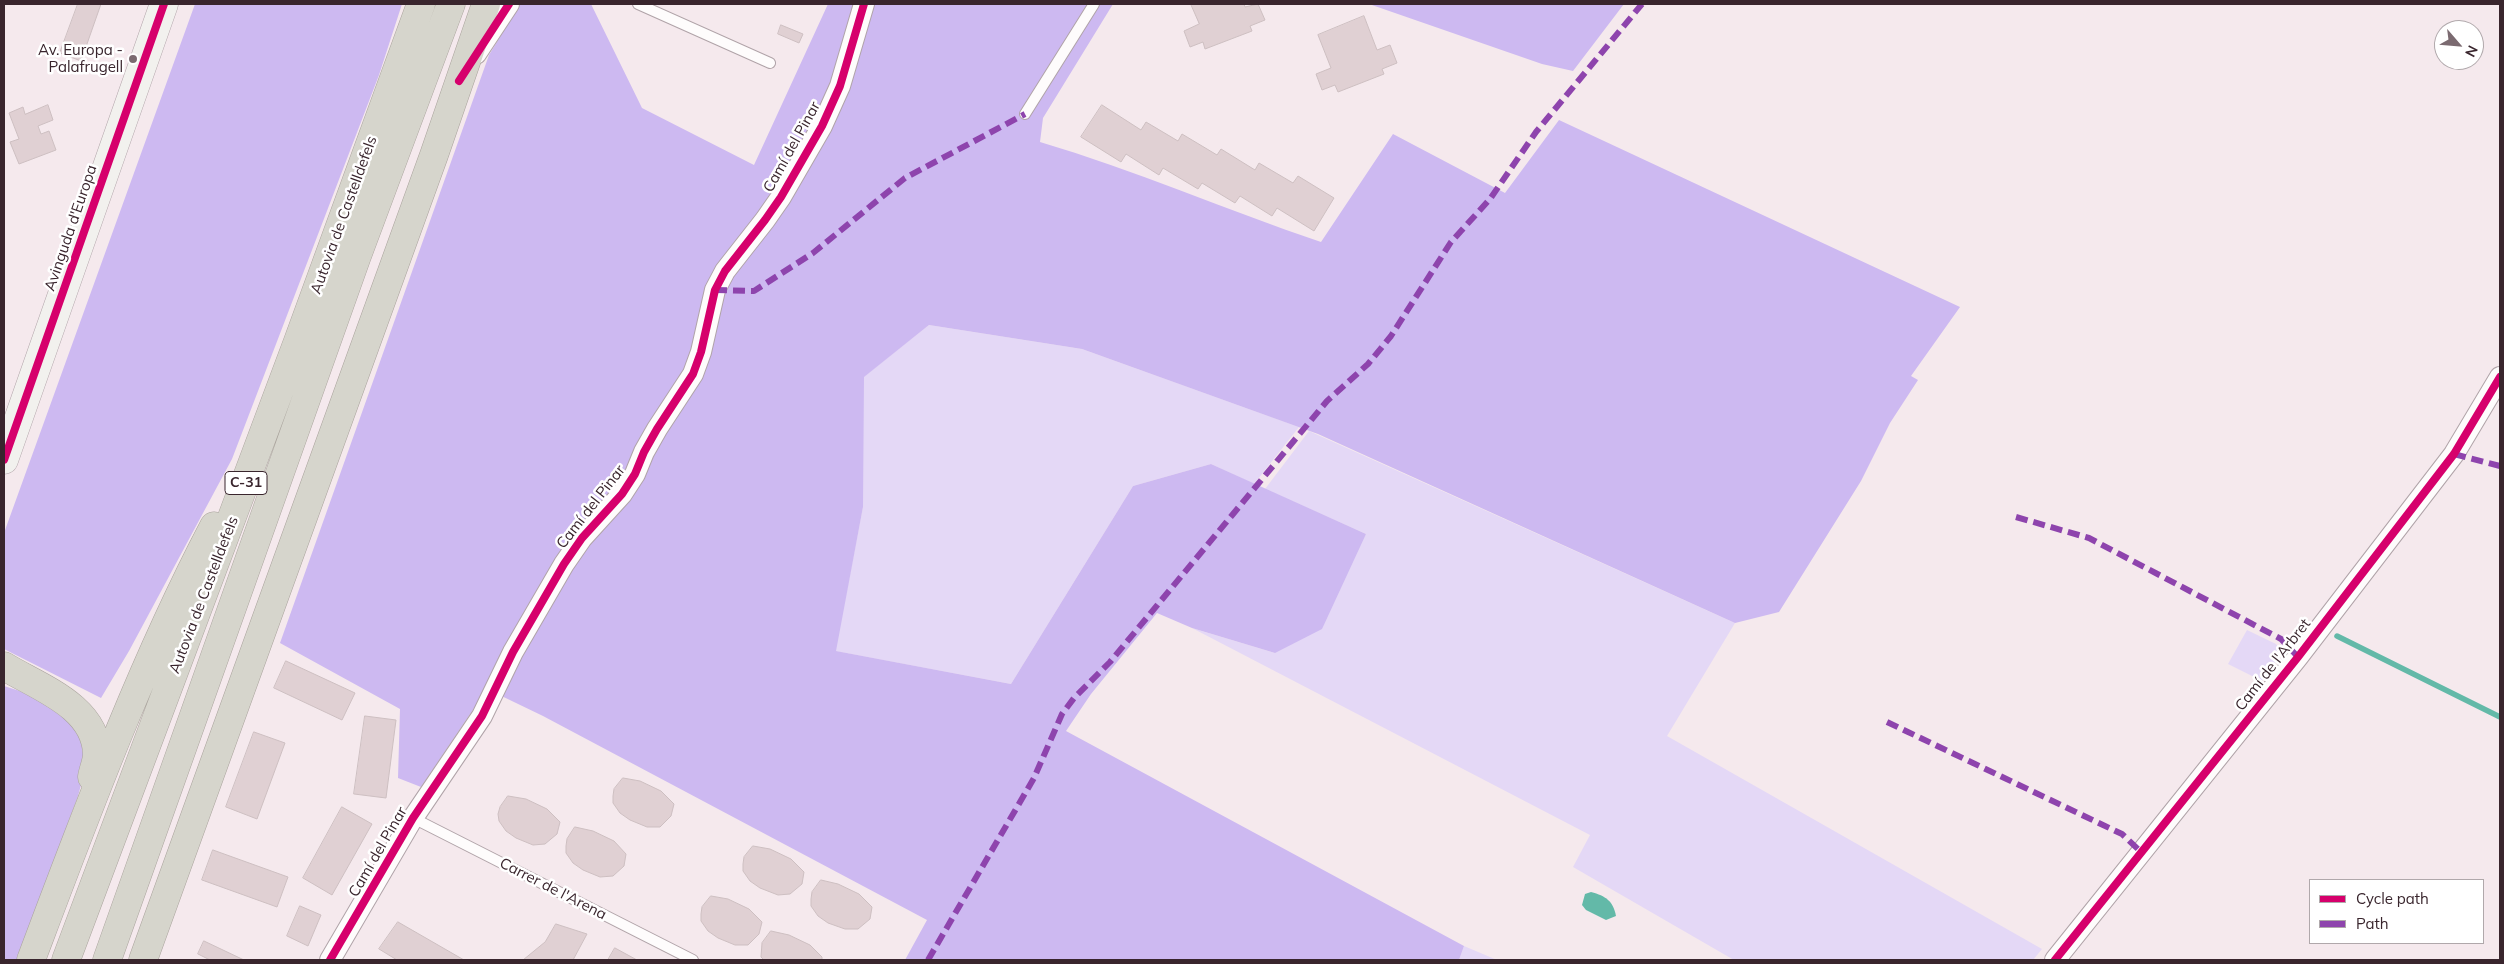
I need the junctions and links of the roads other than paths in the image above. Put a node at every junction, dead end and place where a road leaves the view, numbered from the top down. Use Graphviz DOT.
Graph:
graph roads {
  1 [pos="164,4"];
  2 [pos="421,4"];
  3 [pos="452,4"];
  4 [pos="486,4"];
  5 [pos="509,4"];
  6 [pos="638,4"];
  7 [pos="864,4"];
  8 [pos="1094,4"];
  9 [pos="770,63"];
  10 [pos="459,81"];
  11 [pos="1024,114"];
  12 [pos="2500,377"];
  13 [pos="268,423"];
  14 [pos="4,460"];
  15 [pos="7,670"];
  16 [pos="413,818"];
  17 [pos="67,868"];
  18 [pos="160,912"];
  19 [pos="31,960"];
  20 [pos="66,960"];
  21 [pos="107,960"];
  22 [pos="143,960"];
  23 [pos="150,960"];
  24 [pos="330,960"];
  25 [pos="693,960"];
  26 [pos="2055,960"];
  1 -- 14 [label="street, Avinguda d'Europa"];
  2 -- 13 [label="highway, Autovia de Castelldefels / C-31"];
  3 -- 21 [label="highway, Autovia de Castelldefels / C-31"];
  4 -- 10 [label="highway"];
  5 -- 10 [label="street"];
  6 -- 9 [label="lane"];
  7 -- 16 [label="street, Camí del Pinar"];
  8 -- 11 [label="lane"];
  10 -- 18 [label="highway"];
  12 -- 26 [label="street, Camí de l'Arbret"];
  13 -- 17 [label="highway"];
  13 -- 20 [label="highway, Autovia de Castelldefels / C-31"];
  15 -- 17 [label="highway"];
  16 -- 24 [label="street, Camí del Pinar"];
  16 -- 25 [label="lane, Carrer de l'Arena"];
  17 -- 19 [label="highway"];
  18 -- 22 [label="highway"];
  18 -- 23 [label="highway"];
}
